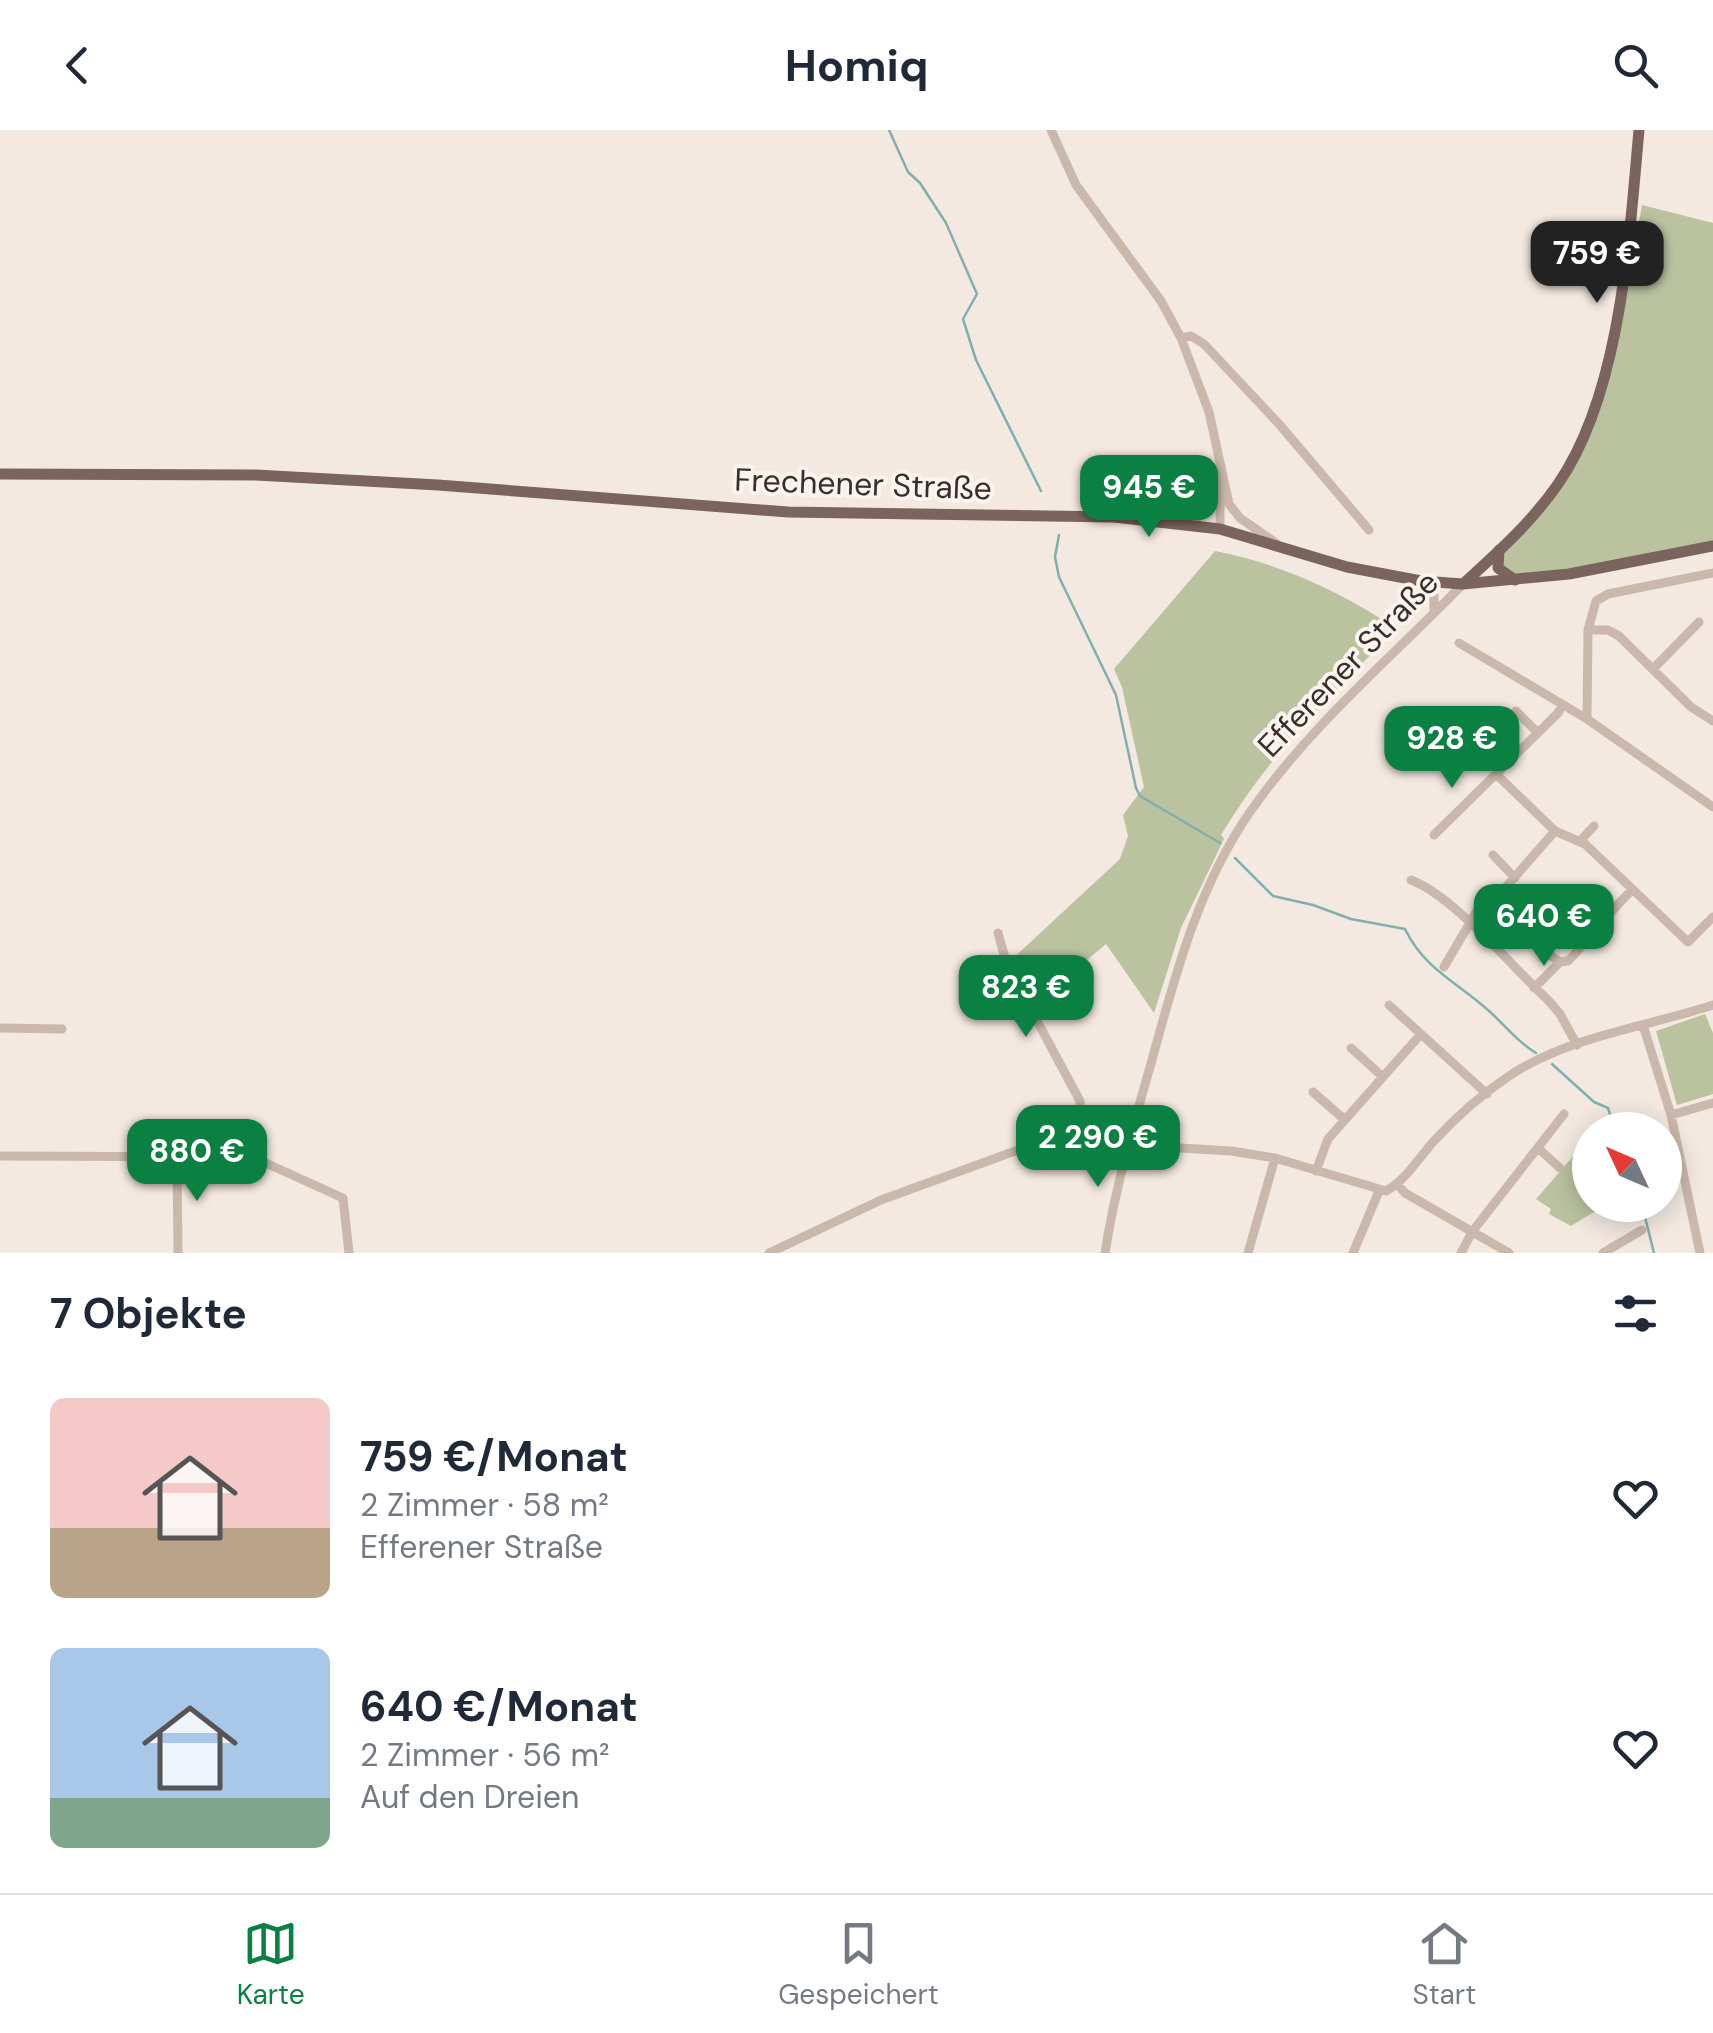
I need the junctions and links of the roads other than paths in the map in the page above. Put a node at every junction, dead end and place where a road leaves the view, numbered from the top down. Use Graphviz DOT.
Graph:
graph roads {
  1 [pos="1051,130"];
  2 [pos="1639,130"];
  3 [pos="1181,338"];
  4 [pos="0,474"];
  5 [pos="1221,475"];
  6 [pos="1188,524"];
  7 [pos="1220,529"];
  8 [pos="1369,530"];
  9 [pos="1278,544"];
  10 [pos="1713,546"];
  11 [pos="1500,550"];
  12 [pos="1713,574"];
  13 [pos="1515,580"];
  14 [pos="1421,581"];
  15 [pos="1463,584"];
  16 [pos="1434,613"];
  17 [pos="1700,622"];
  18 [pos="1588,630"];
  19 [pos="1459,642"];
  20 [pos="1653,669"];
  21 [pos="1713,701"];
  22 [pos="1562,705"];
  23 [pos="1516,711"];
  24 [pos="1703,712"];
  25 [pos="1587,719"];
  26 [pos="1713,721"];
  27 [pos="1538,733"];
  28 [pos="1478,748"];
  29 [pos="1498,772"];
  30 [pos="1711,802"];
  31 [pos="1594,826"];
  32 [pos="1556,830"];
  33 [pos="1434,835"];
  34 [pos="1580,841"];
  35 [pos="1493,856"];
  36 [pos="1515,878"];
  37 [pos="1411,880"];
  38 [pos="1632,890"];
  39 [pos="1574,914"];
  40 [pos="1713,917"];
  41 [pos="1469,923"];
  42 [pos="1596,928"];
  43 [pos="998,934"];
  44 [pos="1540,949"];
  45 [pos="1560,962"];
  46 [pos="1444,967"];
  47 [pos="1534,988"];
  48 [pos="1713,1005"];
  49 [pos="1389,1006"];
  50 [pos="1643,1026"];
  51 [pos="0,1028"];
  52 [pos="62,1029"];
  53 [pos="1421,1034"];
  54 [pos="1577,1045"];
  55 [pos="1351,1048"];
  56 [pos="1383,1077"];
  57 [pos="1313,1092"];
  58 [pos="1487,1094"];
  59 [pos="1713,1104"];
  60 [pos="1670,1112"];
  61 [pos="1682,1112"];
  62 [pos="1564,1114"];
  63 [pos="1344,1120"];
  64 [pos="1082,1144"];
  65 [pos="1128,1146"];
  66 [pos="1539,1149"];
  67 [pos="177,1155"];
  68 [pos="0,1156"];
  69 [pos="1274,1158"];
  70 [pos="1682,1167"];
  71 [pos="1560,1168"];
  72 [pos="1316,1171"];
  73 [pos="1397,1184"];
  74 [pos="1379,1192"];
  75 [pos="1642,1230"];
  76 [pos="1472,1232"];
  77 [pos="178,1253"];
  78 [pos="349,1253"];
  79 [pos="770,1253"];
  80 [pos="1105,1253"];
  81 [pos="1248,1253"];
  82 [pos="1353,1253"];
  83 [pos="1461,1253"];
  84 [pos="1509,1253"];
  85 [pos="1604,1253"];
  86 [pos="1700,1253"];
  1 -- 3 [label="street"];
  2 -- 11 [label="main road, Efferener Straße"];
  3 -- 5 [label="street"];
  3 -- 8 [label="street"];
  4 -- 6 [label="main road, Frechener Straße"];
  5 -- 6 [label="street"];
  5 -- 7 [label="street"];
  5 -- 9 [label="street"];
  6 -- 7 [label="main road, Frechener Straße"];
  7 -- 9 [label="main road, Frechener Straße"];
  9 -- 14 [label="main road, Frechener Straße"];
  10 -- 13 [label="main road, Frechener Straße"];
  11 -- 13 [label="main road"];
  11 -- 15 [label="main road, Efferener Straße"];
  12 -- 18 [label="street"];
  13 -- 15 [label="main road, Frechener Straße"];
  14 -- 15 [label="main road, Frechener Straße"];
  14 -- 16 [label="street"];
  15 -- 16 [label="street, Efferener Straße"];
  16 -- 65 [label="street, Efferener Straße"];
  17 -- 20 [label="street"];
  18 -- 20 [label="street"];
  18 -- 25 [label="street"];
  19 -- 22 [label="street"];
  20 -- 24 [label="street"];
  21 -- 24 [label="street"];
  22 -- 25 [label="street"];
  22 -- 27 [label="street"];
  23 -- 27 [label="street"];
  24 -- 26 [label="street"];
  25 -- 30 [label="street"];
  27 -- 29 [label="street"];
  28 -- 29 [label="street"];
  29 -- 32 [label="street"];
  29 -- 33 [label="street"];
  31 -- 34 [label="street"];
  32 -- 34 [label="street"];
  32 -- 36 [label="street"];
  34 -- 38 [label="street"];
  35 -- 36 [label="street"];
  36 -- 41 [label="street"];
  37 -- 41 [label="street"];
  38 -- 40 [label="street"];
  38 -- 42 [label="street"];
  39 -- 42 [label="street"];
  41 -- 46 [label="street"];
  41 -- 47 [label="street"];
  42 -- 45 [label="street"];
  43 -- 64 [label="street"];
  44 -- 45 [label="street"];
  45 -- 47 [label="street"];
  47 -- 54 [label="street"];
  48 -- 50 [label="street"];
  49 -- 53 [label="street"];
  50 -- 54 [label="street"];
  50 -- 60 [label="street"];
  51 -- 52 [label="street"];
  53 -- 56 [label="street"];
  53 -- 58 [label="street"];
  54 -- 58 [label="street"];
  55 -- 56 [label="street"];
  56 -- 63 [label="street"];
  57 -- 63 [label="street"];
  58 -- 73 [label="street"];
  59 -- 61 [label="street"];
  62 -- 66 [label="street"];
  63 -- 72 [label="street"];
  64 -- 65 [label="street"];
  64 -- 79 [label="street"];
  65 -- 69 [label="street"];
  65 -- 80 [label="street, Efferener Straße"];
  66 -- 71 [label="street"];
  66 -- 76 [label="street"];
  67 -- 68 [label="street"];
  67 -- 77 [label="street"];
  67 -- 78 [label="street"];
  69 -- 72 [label="street"];
  69 -- 81 [label="street"];
  70 -- 86 [label="street"];
  72 -- 74 [label="street"];
  73 -- 74 [label="street"];
  73 -- 76 [label="street"];
  74 -- 82 [label="street"];
  75 -- 85 [label="street"];
  76 -- 83 [label="street"];
  76 -- 84 [label="street"];
}
